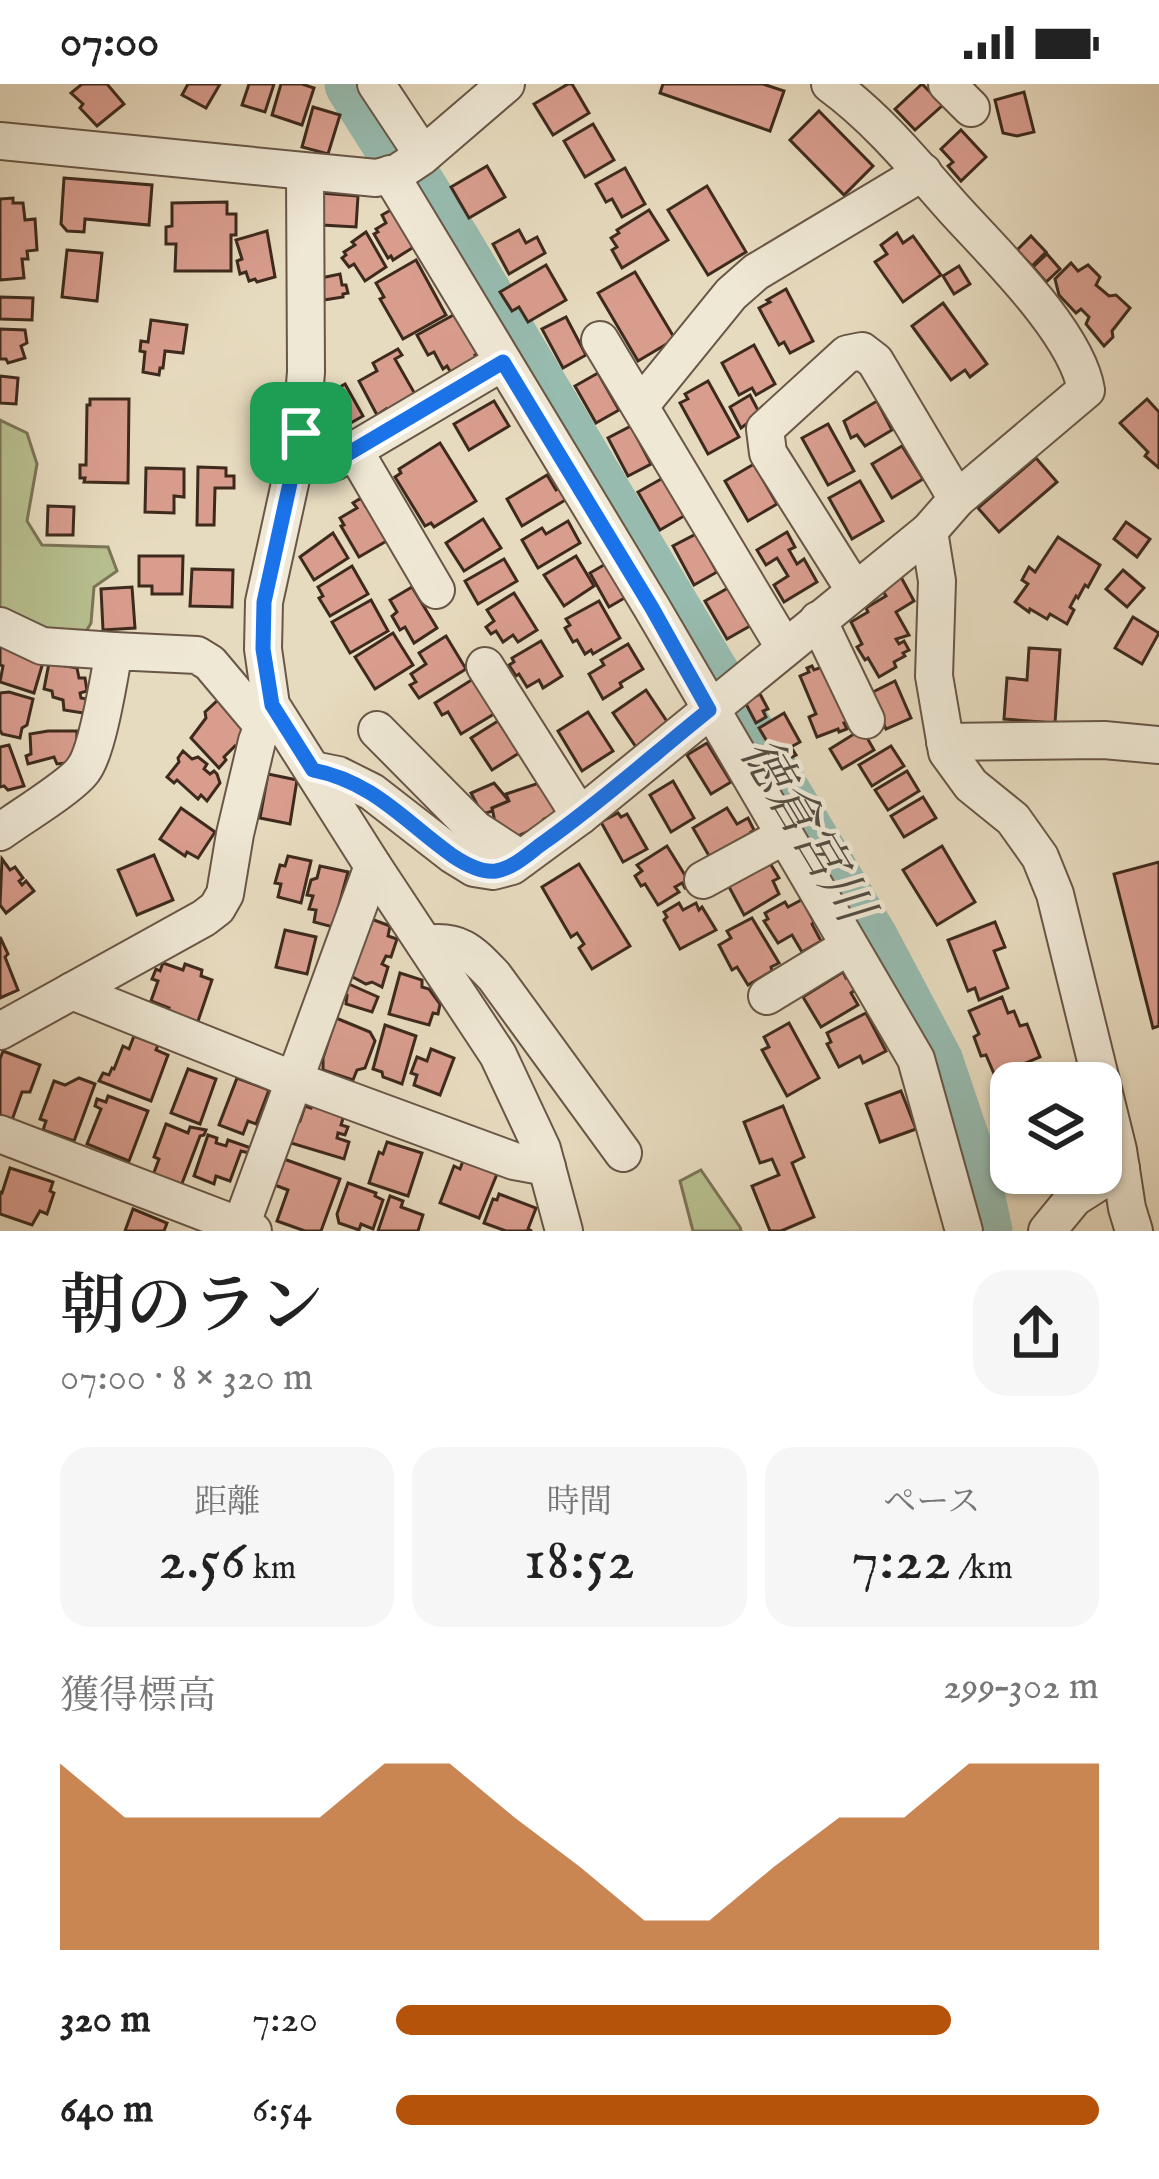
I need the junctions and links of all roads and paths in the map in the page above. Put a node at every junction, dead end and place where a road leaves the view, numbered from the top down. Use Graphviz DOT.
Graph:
graph roads {
  1 [pos="376,84"];
  2 [pos="506,84"];
  3 [pos="830,84"];
  4 [pos="877,98"];
  5 [pos="0,140"];
  6 [pos="408,165"];
  7 [pos="923,172"];
  8 [pos="305,173"];
  9 [pos="600,340"];
  10 [pos="503,362"];
  11 [pos="640,406"];
  12 [pos="301,433"];
  13 [pos="354,450"];
  14 [pos="957,499"];
  15 [pos="929,531"];
  16 [pos="436,590"];
  17 [pos="854,591"];
  18 [pos="818,620"];
  19 [pos="0,626"];
  20 [pos="784,647"];
  21 [pos="114,651"];
  22 [pos="485,666"];
  23 [pos="709,710"];
  24 [pos="267,715"];
  25 [pos="866,720"];
  26 [pos="377,730"];
  27 [pos="945,742"];
  28 [pos="1159,745"];
  29 [pos="313,770"];
  30 [pos="580,816"];
  31 [pos="0,832"];
  32 [pos="784,836"];
  33 [pos="521,859"];
  34 [pos="373,866"];
  35 [pos="704,880"];
  36 [pos="425,944"];
  37 [pos="849,946"];
  38 [pos="72,991"];
  39 [pos="767,996"];
  40 [pos="0,1030"];
  41 [pos="1095,1062"];
  42 [pos="294,1080"];
  43 [pos="0,1134"];
  44 [pos="623,1153"];
  45 [pos="547,1167"];
  46 [pos="1122,1173"];
  47 [pos="1079,1194"];
  48 [pos="244,1229"];
  49 [pos="564,1231"];
  50 [pos="964,1231"];
  51 [pos="1047,1231"];
  52 [pos="1134,1231"];
  1 -- 6 [label="street"];
  2 -- 6 [label="street"];
  3 -- 4 [label="street"];
  4 -- 7 [label="street"];
  5 -- 8 [label="street"];
  6 -- 8 [label="street"];
  6 -- 10 [label="street"];
  7 -- 11 [label="street"];
  7 -- 14 [label="street"];
  8 -- 12 [label="street"];
  9 -- 11 [label="street"];
  10 -- 13 [label="street"];
  10 -- 23 [label="street"];
  11 -- 20 [label="street"];
  12 -- 13 [label="street"];
  12 -- 24 [label="street"];
  13 -- 16 [label="street"];
  14 -- 15 [label="street"];
  14 -- 17 [label="street"];
  15 -- 17 [label="street"];
  15 -- 27 [label="street"];
  17 -- 18 [label="street"];
  18 -- 20 [label="street"];
  18 -- 25 [label="street"];
  19 -- 21 [label="street"];
  20 -- 23 [label="street"];
  21 -- 24 [label="street"];
  21 -- 31 [label="street"];
  22 -- 30 [label="street"];
  23 -- 30 [label="street"];
  23 -- 32 [label="street"];
  24 -- 29 [label="street"];
  24 -- 38 [label="street"];
  26 -- 33 [label="street"];
  27 -- 28 [label="street"];
  27 -- 41 [label="street"];
  29 -- 33 [label="street"];
  29 -- 34 [label="street"];
  30 -- 33 [label="street"];
  32 -- 35 [label="street"];
  32 -- 37 [label="street"];
  34 -- 36 [label="street"];
  34 -- 42 [label="street"];
  36 -- 44 [label="street"];
  36 -- 45 [label="street"];
  37 -- 39 [label="street"];
  37 -- 50 [label="street"];
  38 -- 40 [label="street"];
  38 -- 42 [label="street"];
  42 -- 45 [label="street"];
  42 -- 48 [label="street"];
  43 -- 48 [label="street"];
  45 -- 49 [label="street"];
  46 -- 52 [label="street"];
  47 -- 51 [label="street"];
}
